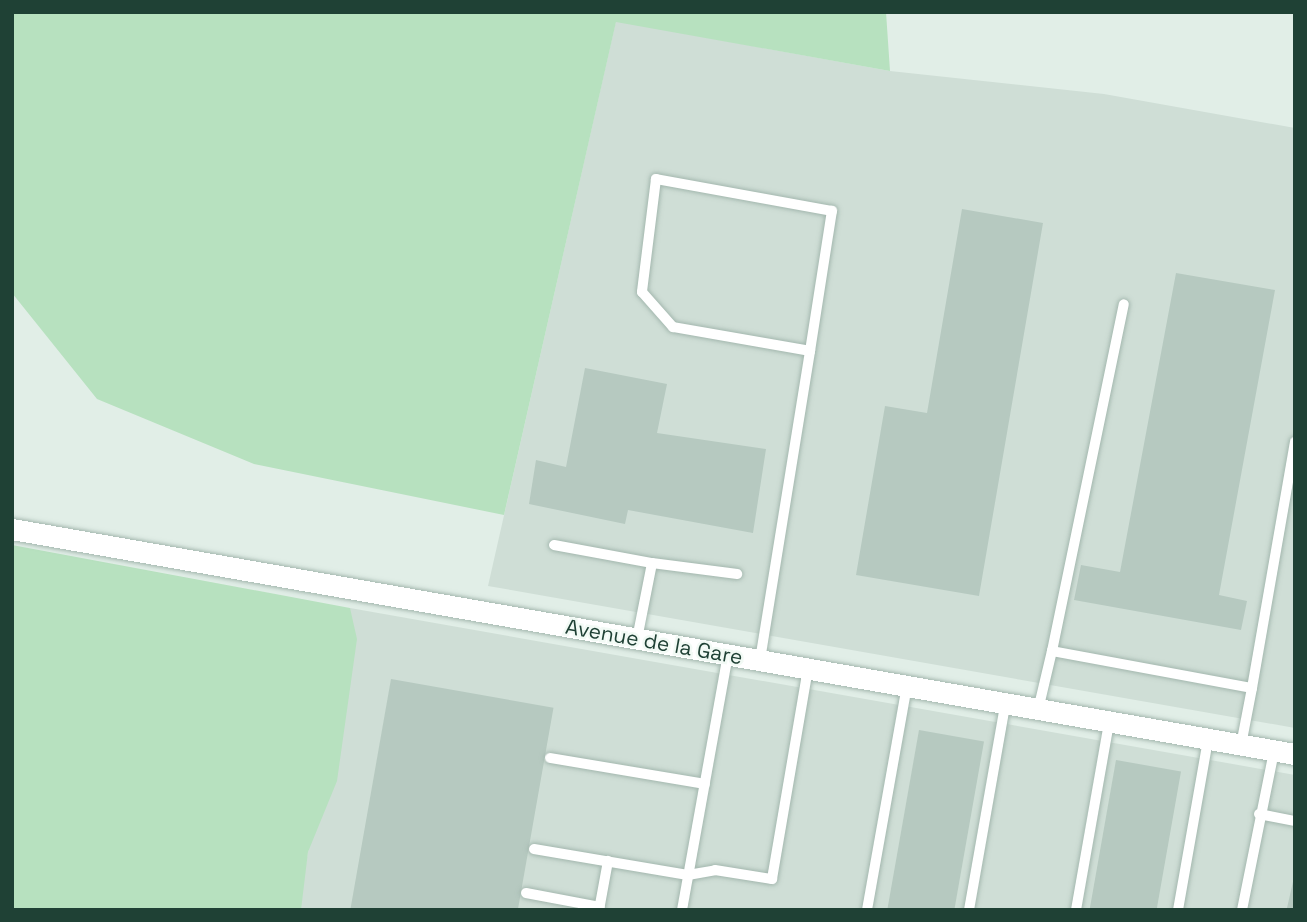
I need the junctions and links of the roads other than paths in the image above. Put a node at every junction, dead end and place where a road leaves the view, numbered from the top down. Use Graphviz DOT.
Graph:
graph roads {
  1 [pos="1124,304"];
  2 [pos="810,351"];
  3 [pos="1295,442"];
  4 [pos="12,529"];
  5 [pos="554,545"];
  6 [pos="652,563"];
  7 [pos="737,574"];
  8 [pos="637,639"];
  9 [pos="1052,651"];
  10 [pos="728,654"];
  11 [pos="760,660"];
  12 [pos="808,669"];
  13 [pos="907,686"];
  14 [pos="1252,688"];
  15 [pos="1005,705"];
  16 [pos="1038,710"];
  17 [pos="1109,722"];
  18 [pos="1208,739"];
  19 [pos="1241,745"];
  20 [pos="1284,753"];
  21 [pos="550,758"];
  22 [pos="705,784"];
  23 [pos="1259,814"];
  24 [pos="1295,821"];
  25 [pos="534,849"];
  26 [pos="608,861"];
  27 [pos="688,875"];
  28 [pos="526,893"];
  29 [pos="600,908"];
  30 [pos="682,910"];
  31 [pos="867,910"];
  32 [pos="969,910"];
  33 [pos="1076,910"];
  34 [pos="1178,910"];
  35 [pos="1242,910"];
  1 -- 9 [label="lane"];
  2 -- 2 [label="lane"];
  2 -- 11 [label="lane"];
  3 -- 14 [label="lane"];
  4 -- 8 [label="street, Avenue de la Gare"];
  5 -- 6 [label="lane"];
  6 -- 7 [label="lane"];
  6 -- 8 [label="lane"];
  8 -- 10 [label="street, Avenue de la Gare"];
  9 -- 14 [label="lane"];
  9 -- 16 [label="lane"];
  10 -- 11 [label="street, Avenue de la Gare"];
  10 -- 22 [label="lane"];
  11 -- 12 [label="street, Avenue de la Gare"];
  12 -- 13 [label="street, Avenue de la Gare"];
  12 -- 27 [label="lane"];
  13 -- 15 [label="street, Avenue de la Gare"];
  13 -- 31 [label="lane"];
  14 -- 19 [label="lane"];
  15 -- 16 [label="street, Avenue de la Gare"];
  15 -- 32 [label="lane"];
  16 -- 17 [label="street, Avenue de la Gare"];
  17 -- 18 [label="street, Avenue de la Gare"];
  17 -- 33 [label="lane"];
  18 -- 19 [label="street, Avenue de la Gare"];
  18 -- 34 [label="lane"];
  19 -- 20 [label="street, Avenue de la Gare"];
  20 -- 23 [label="lane"];
  21 -- 22 [label="lane"];
  22 -- 27 [label="lane"];
  23 -- 24 [label="lane"];
  23 -- 35 [label="lane"];
  25 -- 26 [label="lane"];
  26 -- 27 [label="lane"];
  26 -- 29 [label="lane"];
  27 -- 30 [label="lane"];
  28 -- 29 [label="lane"];
}
